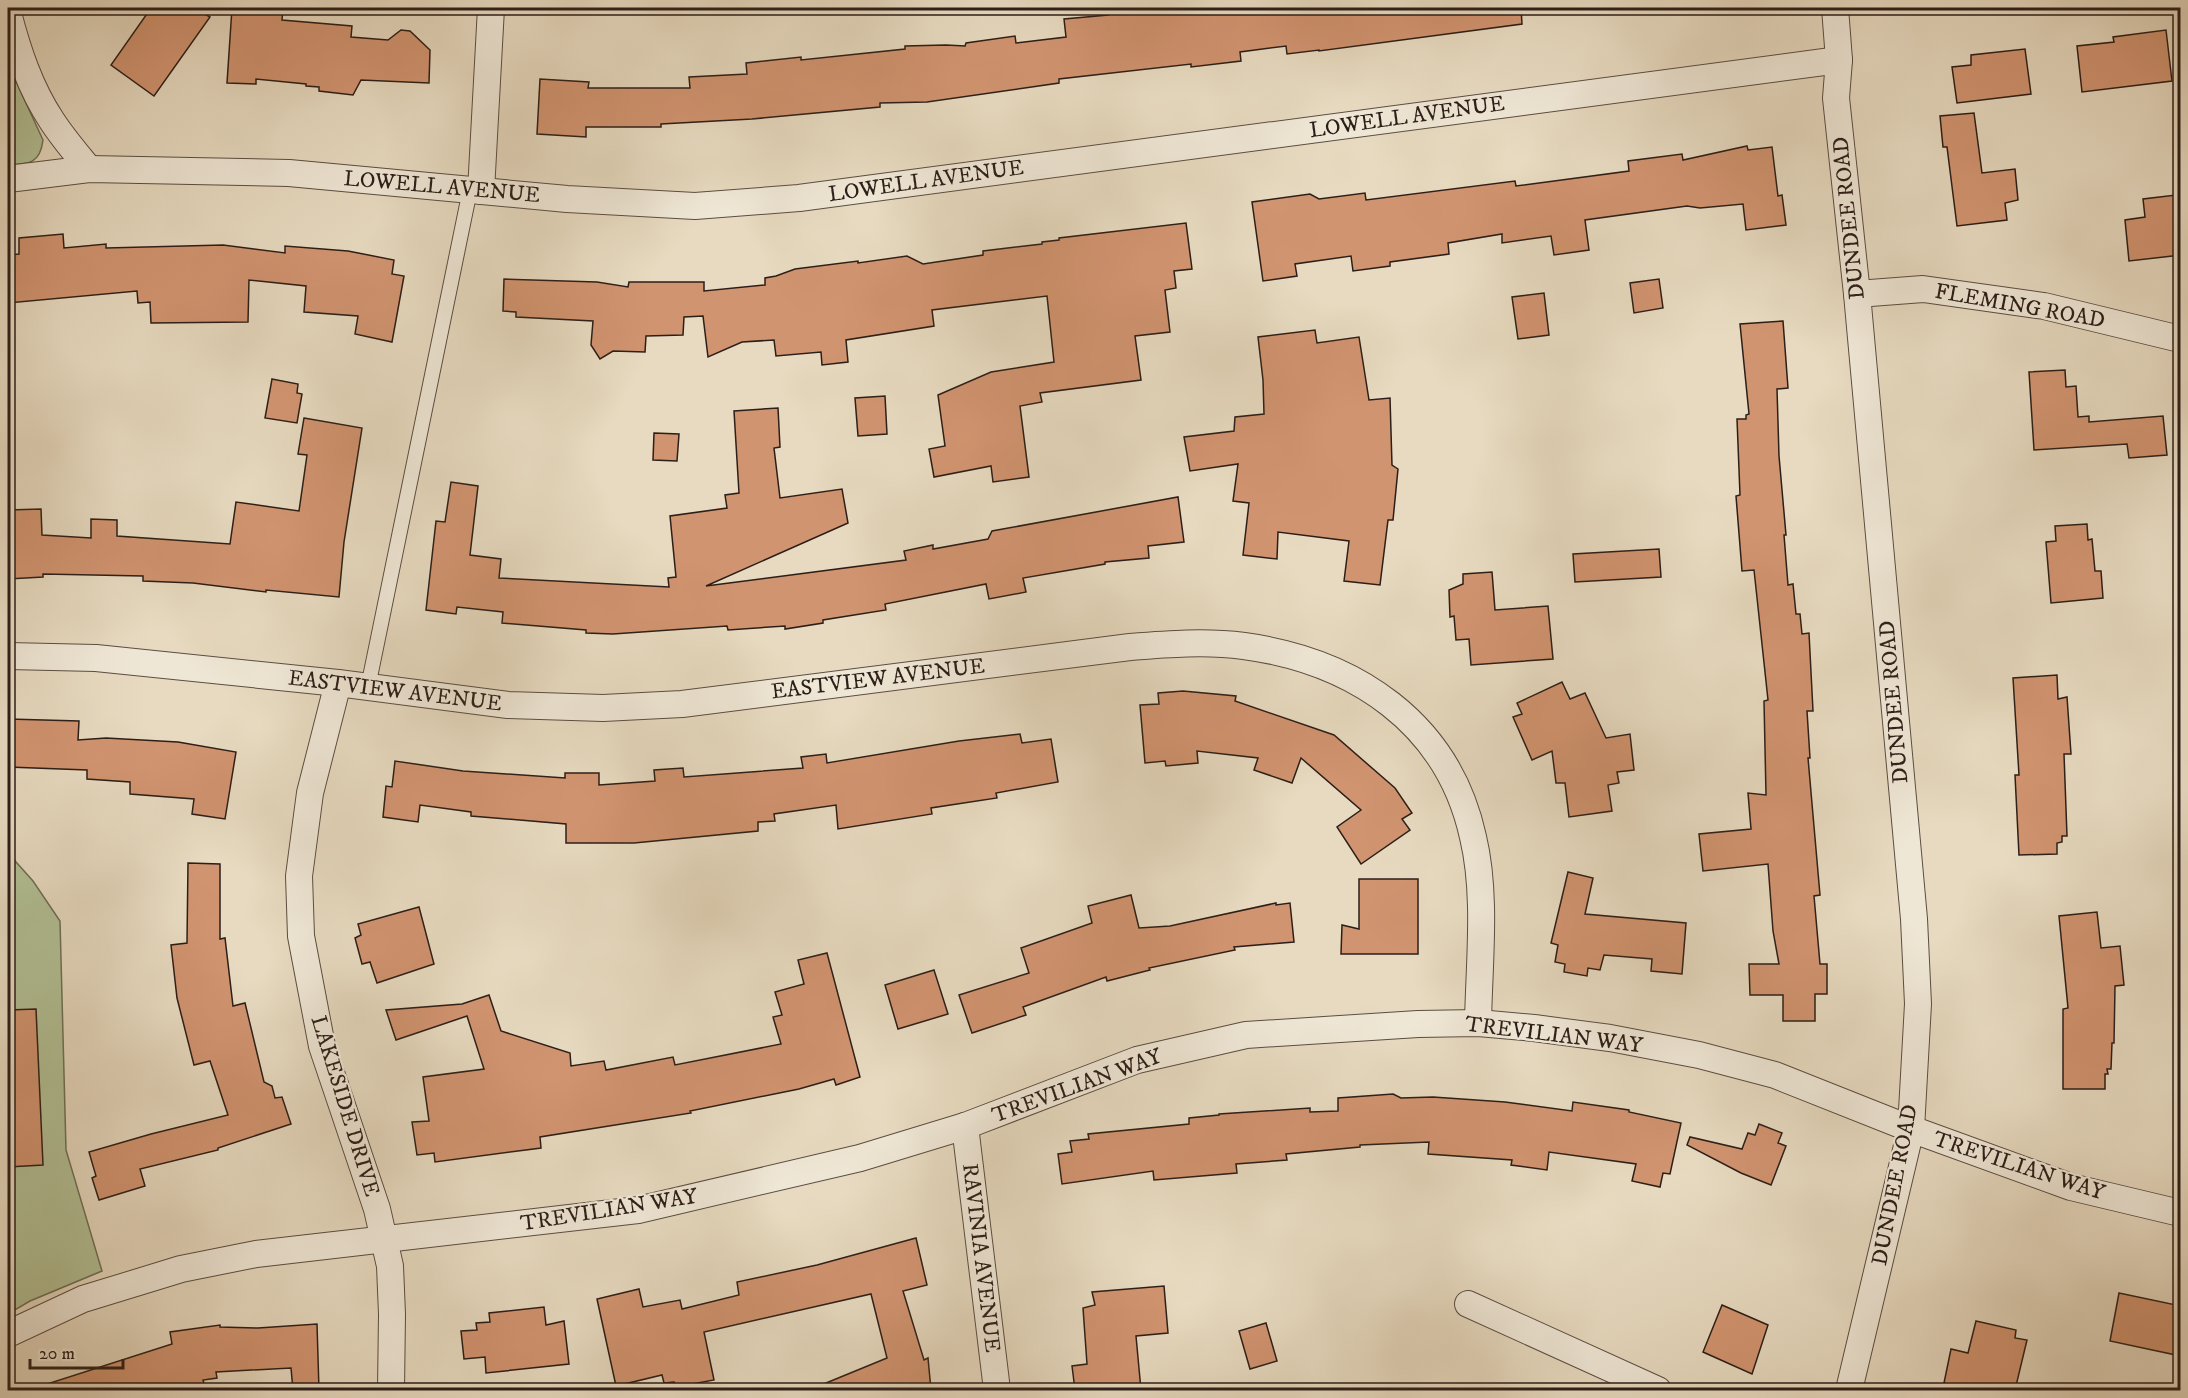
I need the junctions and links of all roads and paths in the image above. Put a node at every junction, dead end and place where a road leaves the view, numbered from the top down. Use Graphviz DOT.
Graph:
graph roads {
  1 [pos="491,8"];
  2 [pos="1835,8"];
  3 [pos="8,13"];
  4 [pos="1839,60"];
  5 [pos="88,169"];
  6 [pos="8,179"];
  7 [pos="475,191"];
  8 [pos="1857,294"];
  9 [pos="2181,339"];
  10 [pos="8,656"];
  11 [pos="338,682"];
  12 [pos="368,687"];
  13 [pos="1478,1023"];
  14 [pos="965,1126"];
  15 [pos="1911,1130"];
  16 [pos="2181,1213"];
  17 [pos="384,1239"];
  18 [pos="1468,1305"];
  19 [pos="8,1334"];
  20 [pos="391,1390"];
  21 [pos="997,1390"];
  22 [pos="1658,1390"];
  23 [pos="1850,1390"];
  1 -- 7 [label="street"];
  2 -- 4 [label="street, DUNDEE ROAD"];
  3 -- 5 [label="street"];
  4 -- 7 [label="street, LOWELL AVENUE"];
  4 -- 8 [label="street, DUNDEE ROAD"];
  5 -- 6 [label="street, LOWELL AVENUE"];
  5 -- 7 [label="street, LOWELL AVENUE"];
  7 -- 12 [label="lane"];
  8 -- 9 [label="street, FLEMING ROAD"];
  8 -- 15 [label="street, DUNDEE ROAD"];
  10 -- 11 [label="street, EASTVIEW AVENUE"];
  11 -- 12 [label="street, EASTVIEW AVENUE"];
  11 -- 17 [label="street, LAKESIDE DRIVE"];
  12 -- 13 [label="street, EASTVIEW AVENUE"];
  13 -- 14 [label="street, TREVILIAN WAY"];
  13 -- 15 [label="street, TREVILIAN WAY"];
  14 -- 17 [label="street, TREVILIAN WAY"];
  14 -- 21 [label="street, RAVINIA AVENUE"];
  15 -- 16 [label="street, TREVILIAN WAY"];
  15 -- 23 [label="street, DUNDEE ROAD"];
  17 -- 19 [label="street, TREVILIAN WAY"];
  17 -- 20 [label="street, LAKESIDE DRIVE"];
  18 -- 22 [label="street"];
}
